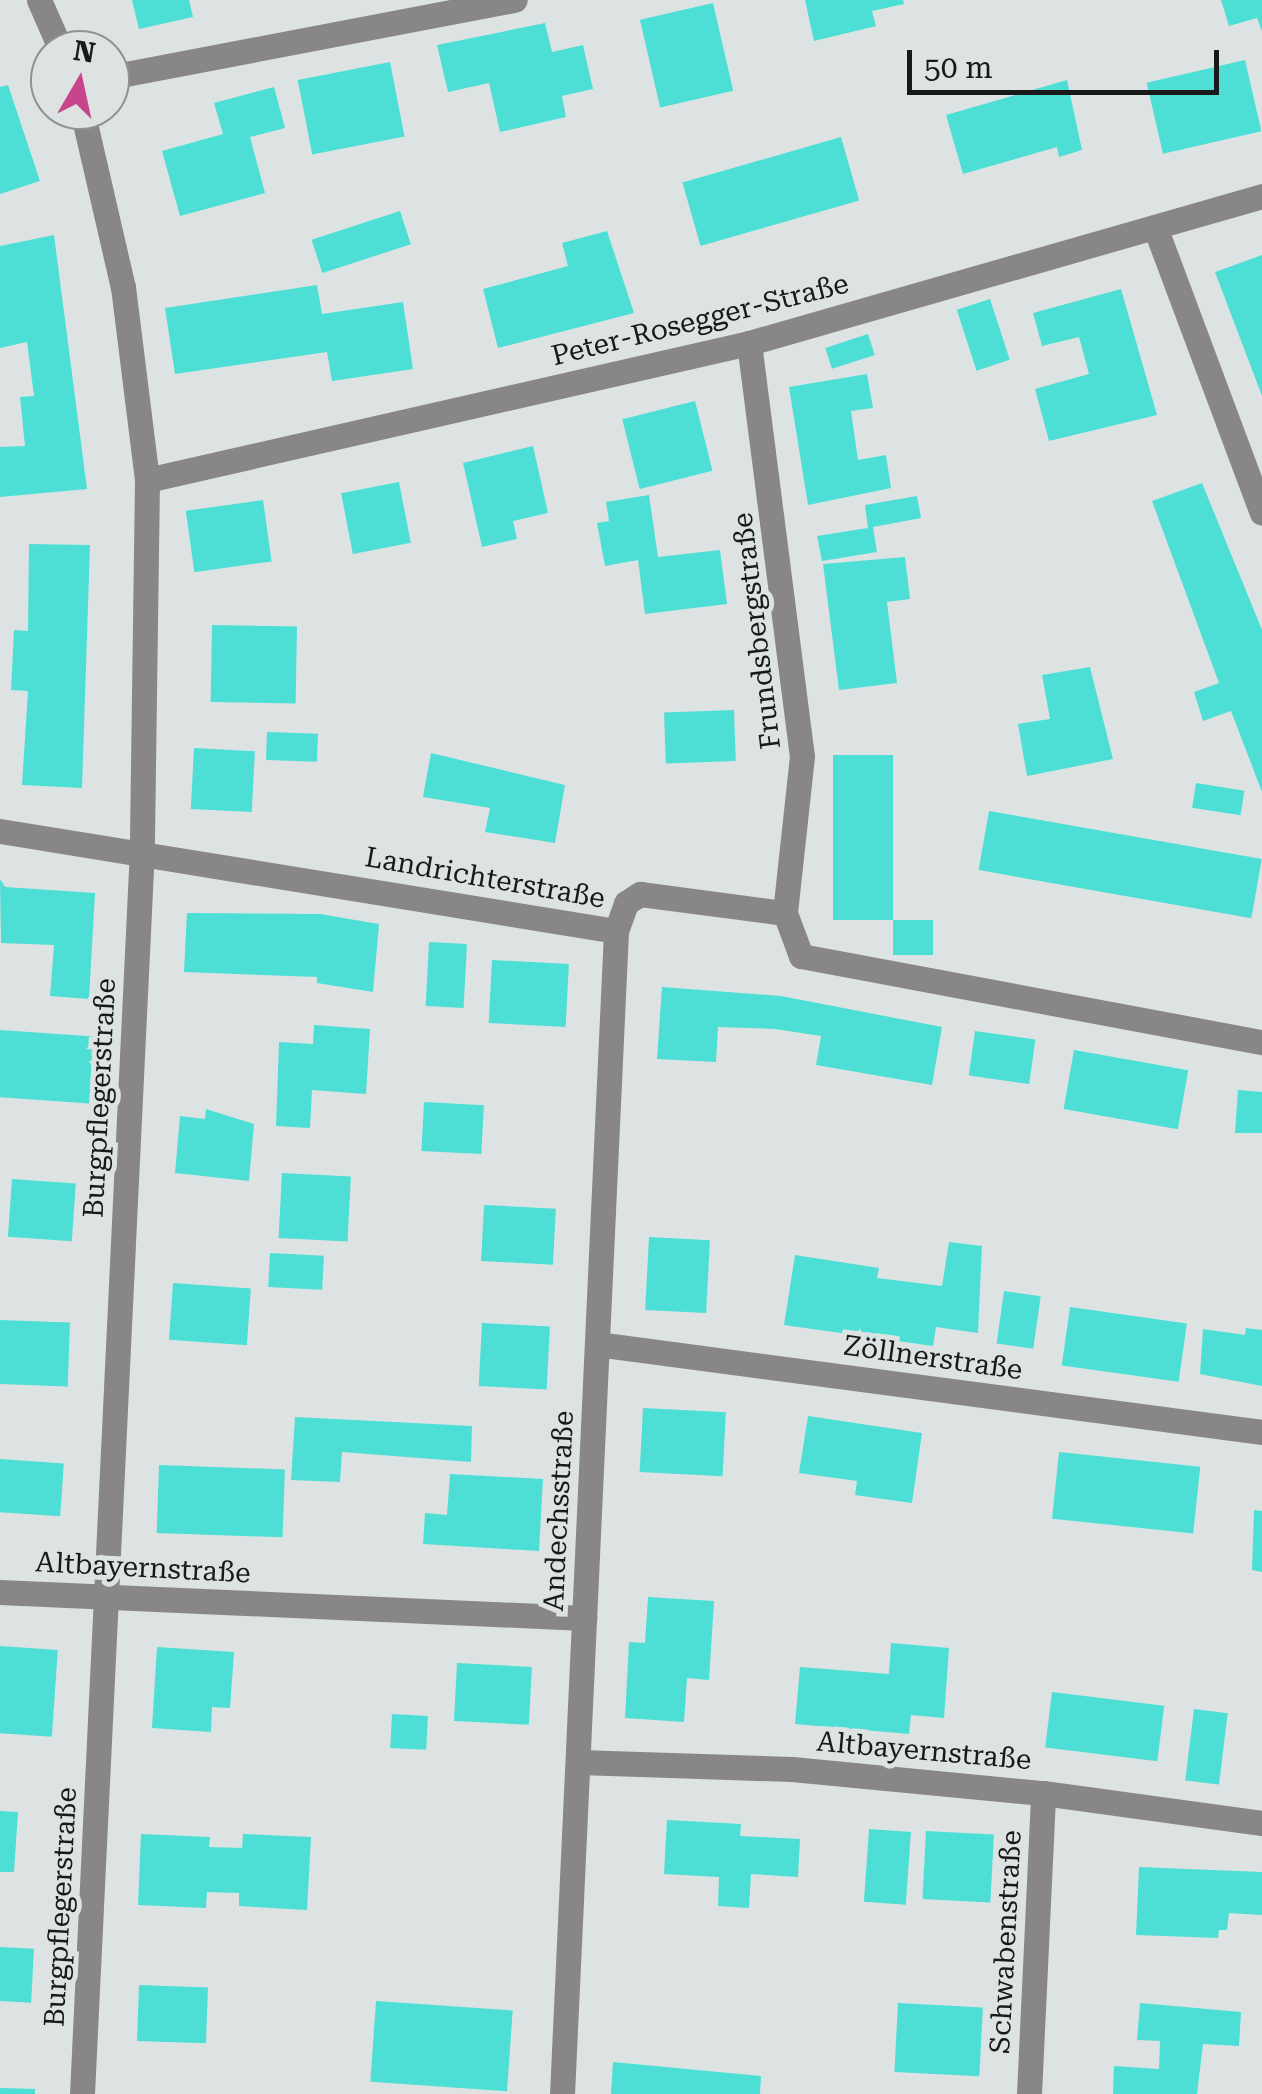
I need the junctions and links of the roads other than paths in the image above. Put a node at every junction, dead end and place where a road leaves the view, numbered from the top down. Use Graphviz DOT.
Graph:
graph roads {
  1 [pos="39,0"];
  2 [pos="515,0"];
  3 [pos="52,30"];
  4 [pos="130,73"];
  5 [pos="87,130"];
  6 [pos="1262,196"];
  7 [pos="1155,227"];
  8 [pos="750,343"];
  9 [pos="147,480"];
  10 [pos="1262,513"];
  11 [pos="0,830"];
  12 [pos="142,849"];
  13 [pos="785,913"];
  14 [pos="616,932"];
  15 [pos="1262,1042"];
  16 [pos="597,1344"];
  17 [pos="1262,1432"];
  18 [pos="0,1592"];
  19 [pos="107,1597"];
  20 [pos="584,1618"];
  21 [pos="579,1762"];
  22 [pos="1043,1793"];
  23 [pos="1262,1823"];
  24 [pos="82,2094"];
  25 [pos="562,2094"];
  26 [pos="1030,2094"];
  1 -- 3 [label="street"];
  2 -- 4 [label="street"];
  5 -- 9 [label="street, Burgpflegerstraße"];
  6 -- 7 [label="street, Peter-Rosegger-Straße"];
  7 -- 8 [label="street, Peter-Rosegger-Straße"];
  7 -- 10 [label="street"];
  8 -- 9 [label="street, Peter-Rosegger-Straße"];
  8 -- 13 [label="street, Frundsbergstraße"];
  9 -- 12 [label="street, Burgpflegerstraße"];
  11 -- 12 [label="street, Landrichterstraße"];
  12 -- 14 [label="street, Landrichterstraße"];
  12 -- 19 [label="street, Burgpflegerstraße"];
  13 -- 14 [label="street, Landrichterstraße"];
  13 -- 15 [label="street"];
  14 -- 16 [label="street, Andechsstraße"];
  16 -- 17 [label="street, Zöllnerstraße"];
  16 -- 20 [label="street, Andechsstraße"];
  18 -- 19 [label="street, Altbayernstraße"];
  19 -- 20 [label="street, Altbayernstraße"];
  19 -- 24 [label="street, Burgpflegerstraße"];
  20 -- 21 [label="street, Andechsstraße"];
  21 -- 22 [label="street, Altbayernstraße"];
  21 -- 25 [label="street, Andechsstraße"];
  22 -- 23 [label="street, Altbayernstraße"];
  22 -- 26 [label="street, Schwabenstraße"];
}
